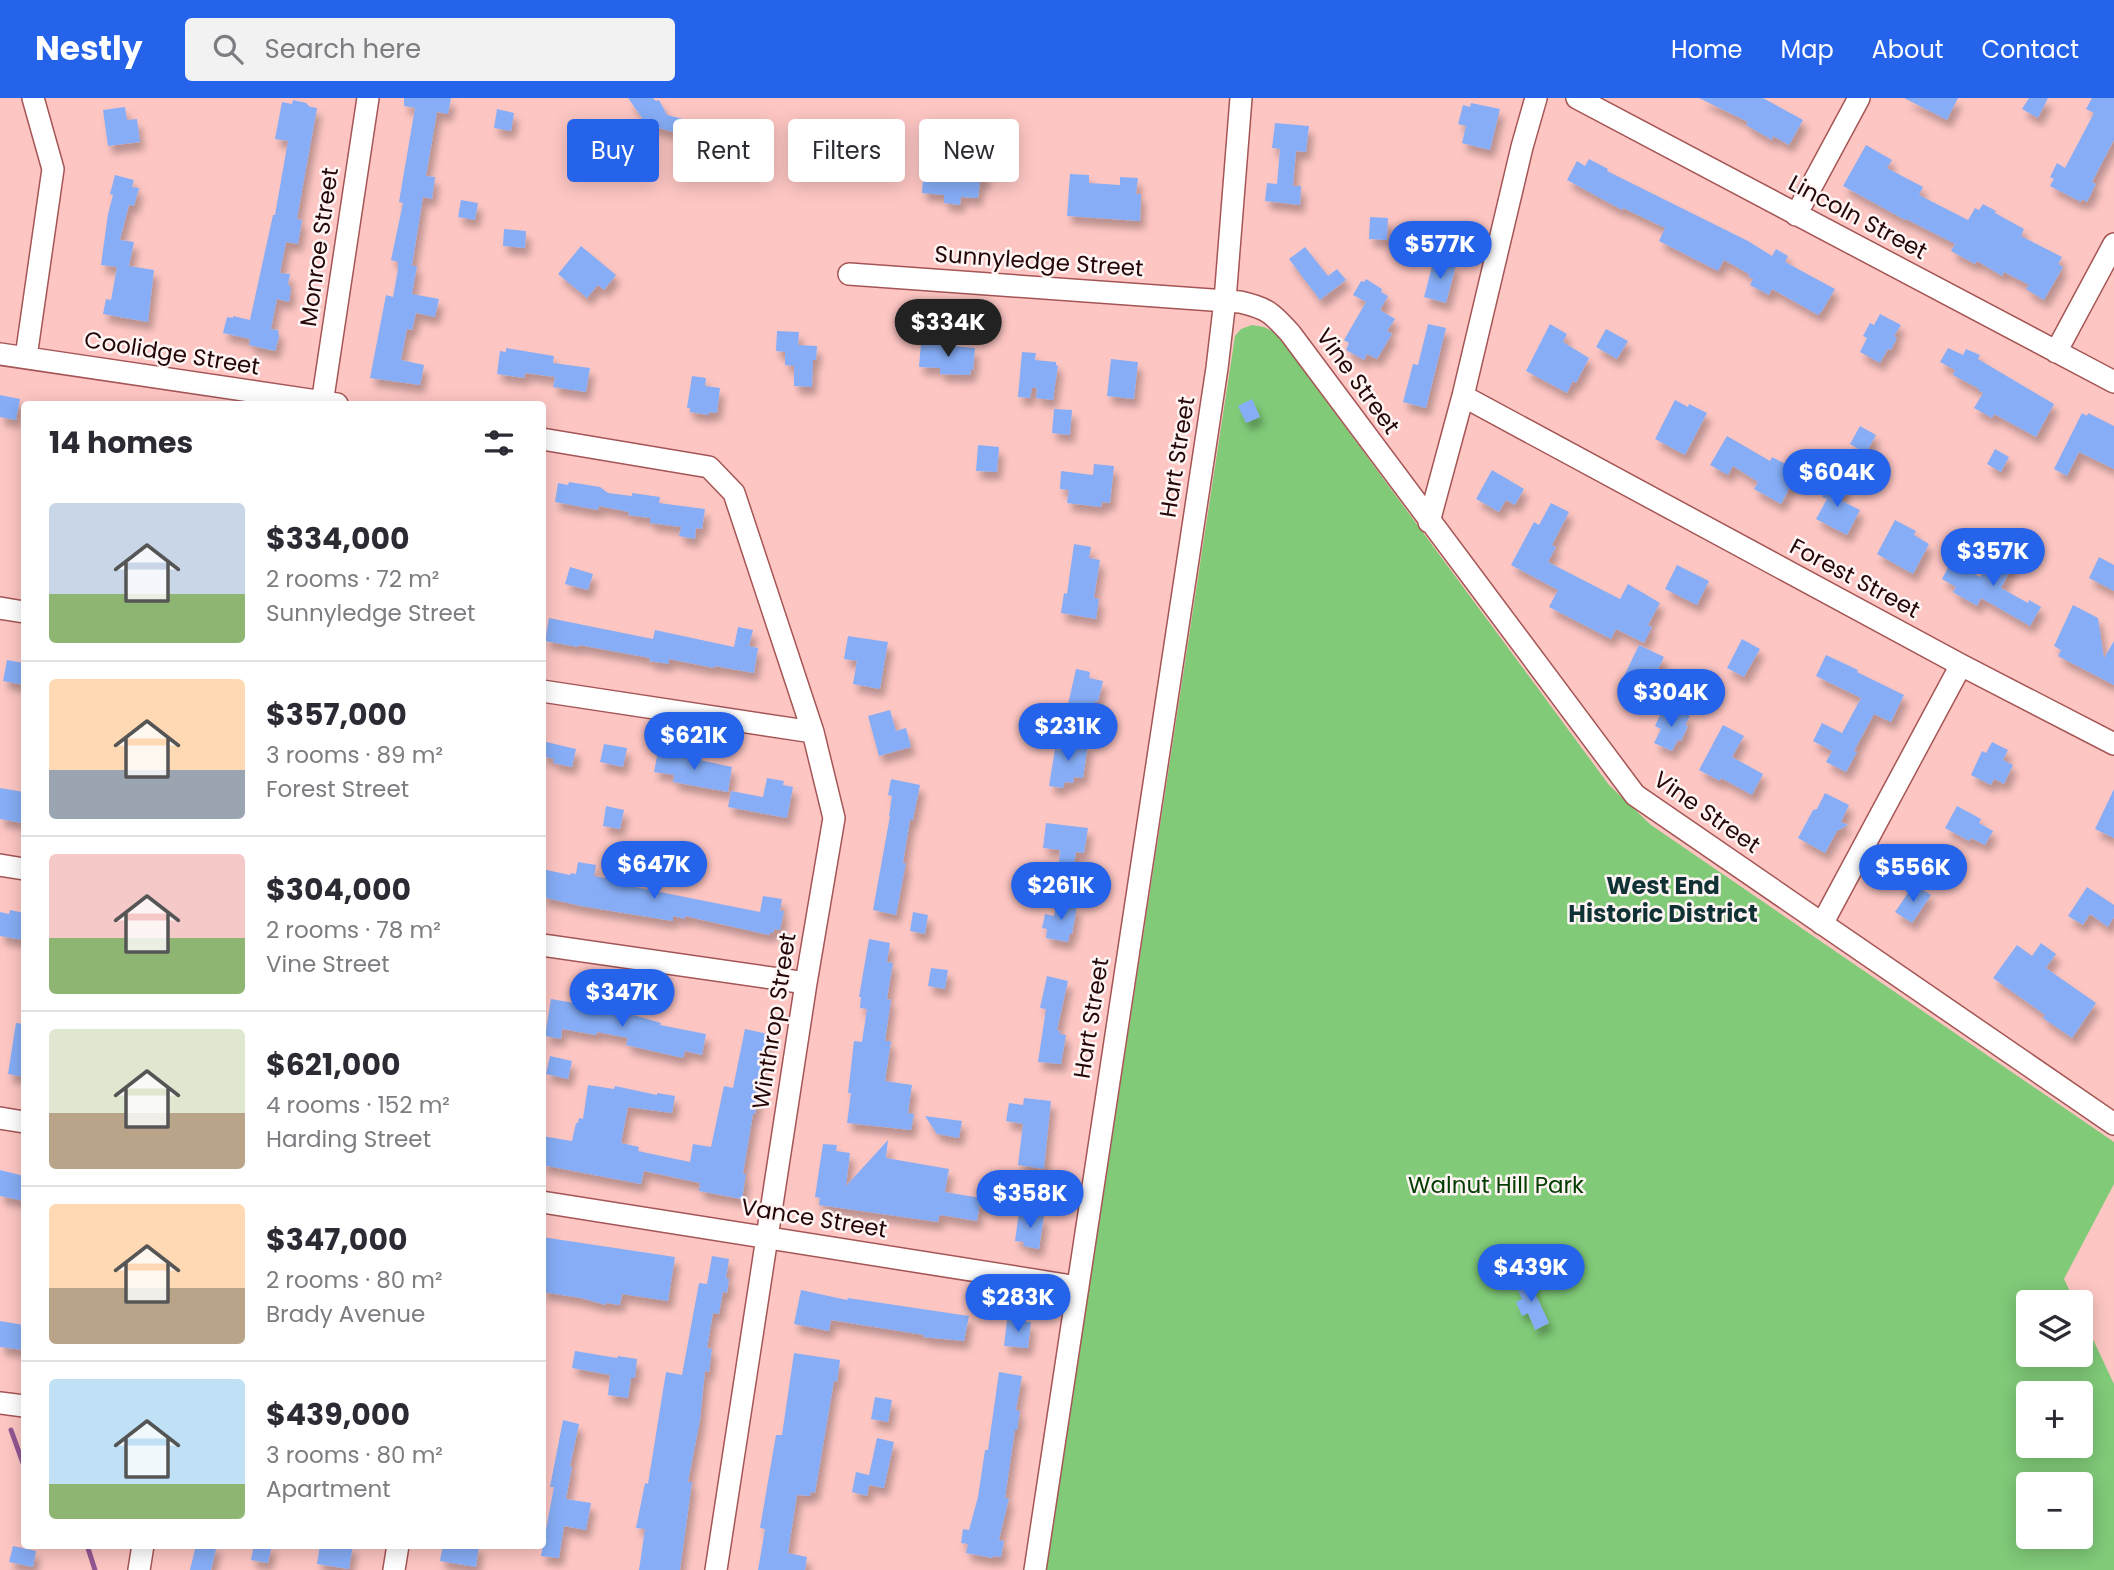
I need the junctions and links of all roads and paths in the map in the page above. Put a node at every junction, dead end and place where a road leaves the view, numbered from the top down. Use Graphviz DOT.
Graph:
graph roads {
  1 [pos="33,98"];
  2 [pos="368,98"];
  3 [pos="1241,98"];
  4 [pos="1536,98"];
  5 [pos="1577,98"];
  6 [pos="1859,98"];
  7 [pos="1796,215"];
  8 [pos="2114,244"];
  9 [pos="849,274"];
  10 [pos="1225,300"];
  11 [pos="2056,352"];
  12 [pos="0,354"];
  13 [pos="26,357"];
  14 [pos="2114,382"];
  15 [pos="1462,396"];
  16 [pos="314,401"];
  17 [pos="327,401"];
  18 [pos="546,440"];
  19 [pos="1429,522"];
  20 [pos="0,608"];
  21 [pos="21,612"];
  22 [pos="1961,665"];
  23 [pos="546,692"];
  24 [pos="813,732"];
  25 [pos="2114,744"];
  26 [pos="0,865"];
  27 [pos="21,868"];
  28 [pos="1822,923"];
  29 [pos="546,946"];
  30 [pos="806,983"];
  31 [pos="0,1118"];
  32 [pos="21,1122"];
  33 [pos="2114,1124"];
  34 [pos="546,1203"];
  35 [pos="767,1236"];
  36 [pos="1078,1287"];
  37 [pos="0,1404"];
  38 [pos="21,1406"];
  39 [pos="142,1549"];
  40 [pos="397,1549"];
  41 [pos="139,1570"];
  42 [pos="394,1570"];
  43 [pos="716,1570"];
  44 [pos="1035,1570"];
  1 -- 13 [label="street"];
  2 -- 17 [label="street, Monroe Street"];
  3 -- 10 [label="street, Hart Street"];
  4 -- 15 [label="street"];
  5 -- 7 [label="street, Lincoln Street"];
  6 -- 7 [label="street"];
  7 -- 11 [label="street, Lincoln Street"];
  8 -- 11 [label="street"];
  9 -- 10 [label="street, Sunnyledge Street"];
  10 -- 19 [label="street, Vine Street"];
  10 -- 36 [label="street, Hart Street"];
  11 -- 14 [label="street, Lincoln Street"];
  12 -- 13 [label="street, Coolidge Street"];
  13 -- 16 [label="street, Coolidge Street"];
  15 -- 19 [label="street"];
  15 -- 22 [label="street, Forest Street"];
  18 -- 24 [label="street, Winthrop Street"];
  19 -- 28 [label="street, Vine Street"];
  20 -- 21 [label="street"];
  22 -- 25 [label="street, Forest Street"];
  22 -- 28 [label="street"];
  23 -- 24 [label="street"];
  24 -- 30 [label="street, Winthrop Street"];
  26 -- 27 [label="street"];
  28 -- 33 [label="street, Vine Street"];
  29 -- 30 [label="street"];
  30 -- 35 [label="street, Winthrop Street"];
  31 -- 32 [label="street"];
  34 -- 35 [label="street, Vance Street"];
  35 -- 36 [label="street, Vance Street"];
  35 -- 43 [label="street, Winthrop Street"];
  36 -- 44 [label="street, Hart Street"];
  37 -- 38 [label="street"];
  39 -- 41 [label="street"];
  40 -- 42 [label="street"];
}
